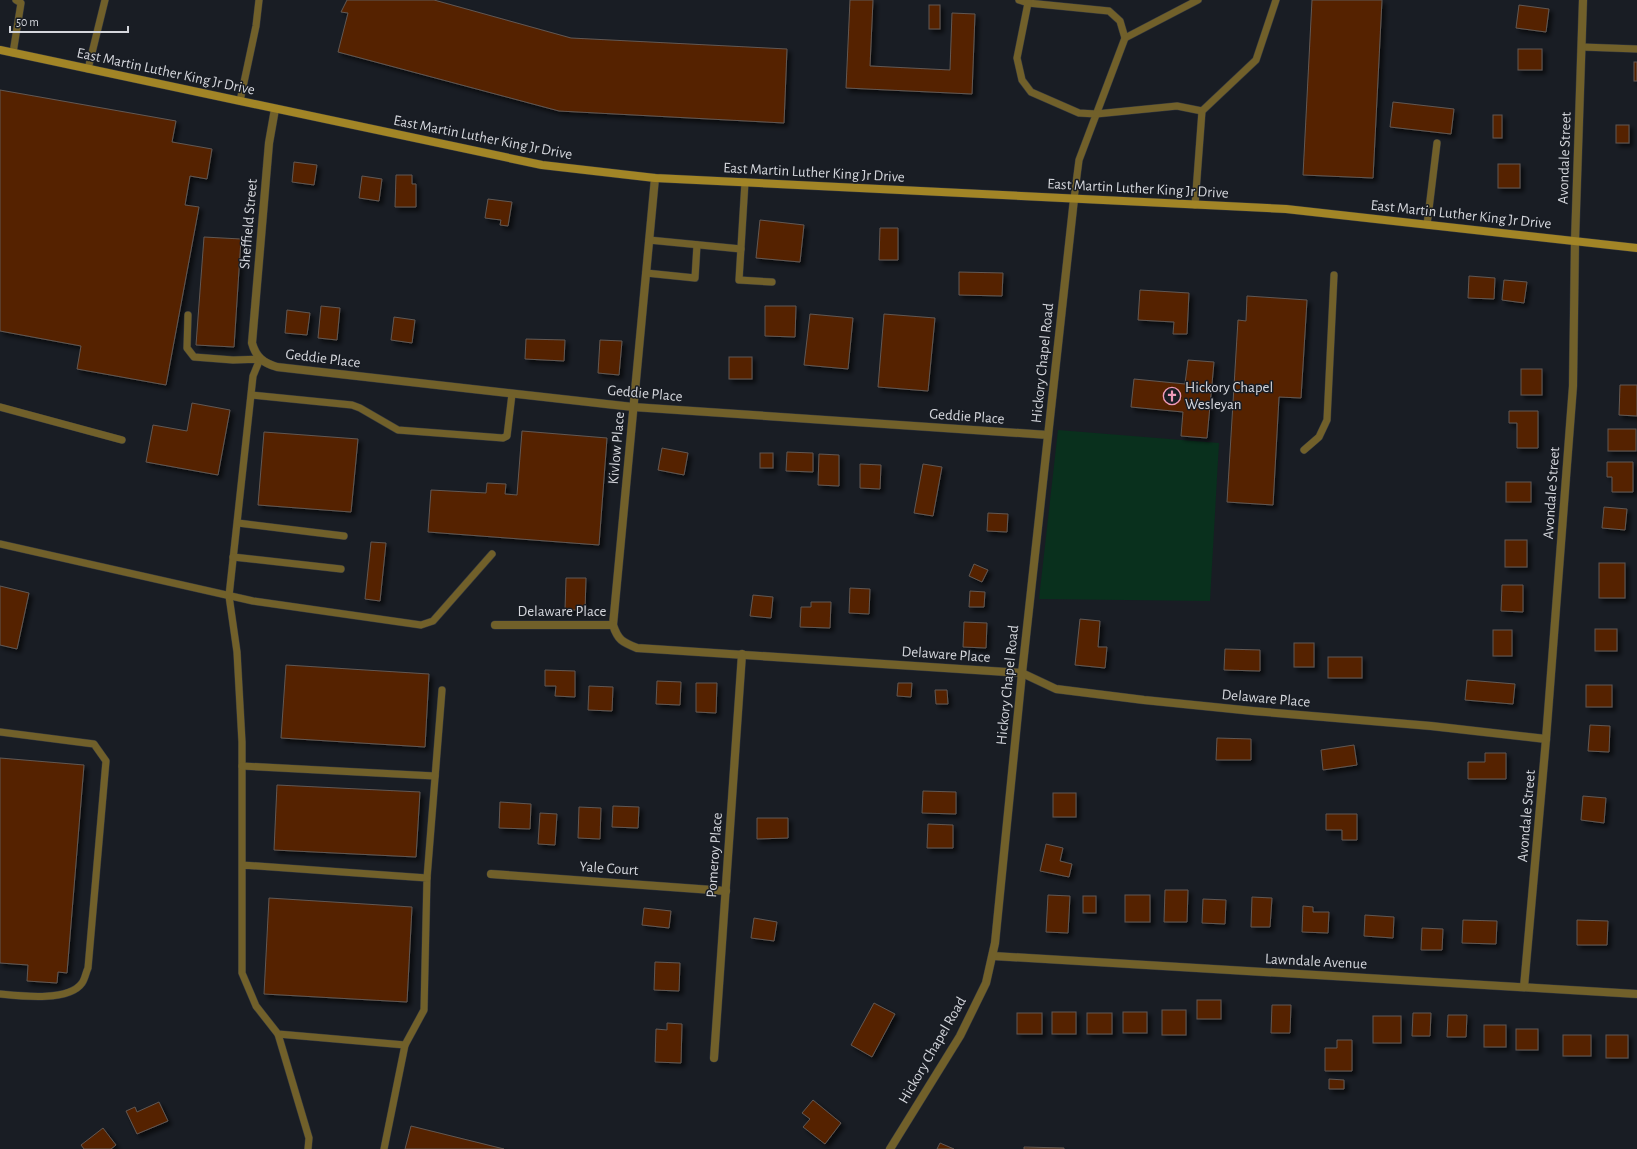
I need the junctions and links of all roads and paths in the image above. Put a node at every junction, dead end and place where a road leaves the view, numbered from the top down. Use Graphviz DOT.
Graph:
graph roads {
  1 [pos="16,0"];
  2 [pos="105,0"];
  3 [pos="259,0"];
  4 [pos="1019,0"];
  5 [pos="1198,0"];
  6 [pos="1276,0"];
  7 [pos="1583,0"];
  8 [pos="1028,3"];
  9 [pos="1125,38"];
  10 [pos="1582,47"];
  11 [pos="1637,49"];
  12 [pos="0,50"];
  13 [pos="13,53"];
  14 [pos="88,69"];
  15 [pos="240,102"];
  16 [pos="275,109"];
  17 [pos="1202,111"];
  18 [pos="1096,114"];
  19 [pos="1437,144"];
  20 [pos="655,178"];
  21 [pos="745,182"];
  22 [pos="1074,198"];
  23 [pos="1195,204"];
  24 [pos="1427,225"];
  25 [pos="650,240"];
  26 [pos="1575,241"];
  27 [pos="697,245"];
  28 [pos="1637,248"];
  29 [pos="741,249"];
  30 [pos="646,273"];
  31 [pos="1334,275"];
  32 [pos="772,282"];
  33 [pos="188,315"];
  34 [pos="260,359"];
  35 [pos="512,394"];
  36 [pos="252,395"];
  37 [pos="0,407"];
  38 [pos="633,407"];
  39 [pos="1048,435"];
  40 [pos="122,440"];
  41 [pos="1304,450"];
  42 [pos="238,523"];
  43 [pos="344,536"];
  44 [pos="0,544"];
  45 [pos="492,554"];
  46 [pos="234,557"];
  47 [pos="341,569"];
  48 [pos="229,596"];
  49 [pos="495,625"];
  50 [pos="613,625"];
  51 [pos="742,654"];
  52 [pos="1022,673"];
  53 [pos="442,690"];
  54 [pos="0,732"];
  55 [pos="1546,739"];
  56 [pos="242,766"];
  57 [pos="435,776"];
  58 [pos="242,865"];
  59 [pos="491,874"];
  60 [pos="427,878"];
  61 [pos="726,891"];
  62 [pos="992,956"];
  63 [pos="1524,987"];
  64 [pos="0,994"];
  65 [pos="1637,994"];
  66 [pos="278,1034"];
  67 [pos="405,1045"];
  68 [pos="714,1058"];
  69 [pos="308,1149"];
  70 [pos="384,1149"];
  71 [pos="890,1149"];
  1 -- 13 [label="lane"];
  2 -- 14 [label="lane"];
  3 -- 15 [label="lane"];
  4 -- 8 [label="lane"];
  5 -- 9 [label="lane"];
  6 -- 17 [label="lane"];
  7 -- 10 [label="street, Avondale Street"];
  8 -- 9 [label="lane"];
  8 -- 18 [label="lane"];
  9 -- 18 [label="lane"];
  10 -- 11 [label="lane"];
  10 -- 26 [label="street, Avondale Street"];
  12 -- 13 [label="main road, East Martin Luther King Jr Drive"];
  13 -- 14 [label="main road, East Martin Luther King Jr Drive"];
  14 -- 15 [label="main road, East Martin Luther King Jr Drive"];
  15 -- 16 [label="main road, East Martin Luther King Jr Drive"];
  16 -- 20 [label="main road, East Martin Luther King Jr Drive"];
  16 -- 34 [label="street, Sheffield Street"];
  17 -- 18 [label="lane"];
  17 -- 23 [label="lane"];
  18 -- 22 [label="lane"];
  19 -- 24 [label="lane"];
  20 -- 21 [label="main road, East Martin Luther King Jr Drive"];
  20 -- 25 [label="street, Kivlow Place"];
  21 -- 22 [label="main road, East Martin Luther King Jr Drive"];
  21 -- 29 [label="lane"];
  22 -- 23 [label="main road, East Martin Luther King Jr Drive"];
  22 -- 39 [label="street, Hickory Chapel Road"];
  23 -- 24 [label="main road, East Martin Luther King Jr Drive"];
  24 -- 26 [label="main road, East Martin Luther King Jr Drive"];
  25 -- 27 [label="lane"];
  25 -- 30 [label="street, Kivlow Place"];
  26 -- 28 [label="main road, East Martin Luther King Jr Drive"];
  26 -- 55 [label="street, Avondale Street"];
  27 -- 29 [label="lane"];
  27 -- 30 [label="lane"];
  29 -- 32 [label="lane"];
  30 -- 38 [label="street, Kivlow Place"];
  31 -- 41 [label="lane"];
  33 -- 34 [label="lane"];
  34 -- 35 [label="street, Geddie Place"];
  34 -- 36 [label="lane"];
  35 -- 36 [label="lane"];
  35 -- 38 [label="street, Geddie Place"];
  36 -- 42 [label="lane"];
  37 -- 40 [label="lane"];
  38 -- 39 [label="street, Geddie Place"];
  38 -- 50 [label="street, Kivlow Place"];
  39 -- 52 [label="street, Hickory Chapel Road"];
  42 -- 43 [label="lane"];
  42 -- 46 [label="lane"];
  44 -- 48 [label="lane"];
  45 -- 48 [label="lane"];
  46 -- 47 [label="lane"];
  46 -- 48 [label="lane"];
  48 -- 56 [label="lane"];
  49 -- 50 [label="street, Delaware Place"];
  50 -- 51 [label="street, Delaware Place"];
  51 -- 52 [label="street, Delaware Place"];
  51 -- 61 [label="street, Pomeroy Place"];
  52 -- 55 [label="street, Delaware Place"];
  52 -- 62 [label="street, Hickory Chapel Road"];
  53 -- 57 [label="lane"];
  54 -- 64 [label="lane"];
  55 -- 63 [label="street, Avondale Street"];
  56 -- 57 [label="lane"];
  56 -- 58 [label="lane"];
  57 -- 60 [label="lane"];
  58 -- 60 [label="lane"];
  58 -- 66 [label="lane"];
  59 -- 61 [label="street, Yale Court"];
  60 -- 67 [label="lane"];
  61 -- 68 [label="street, Pomeroy Place"];
  62 -- 63 [label="street, Lawndale Avenue"];
  62 -- 71 [label="street, Hickory Chapel Road"];
  63 -- 65 [label="street, Lawndale Avenue"];
  66 -- 67 [label="lane"];
  66 -- 69 [label="lane"];
  67 -- 70 [label="lane"];
}
